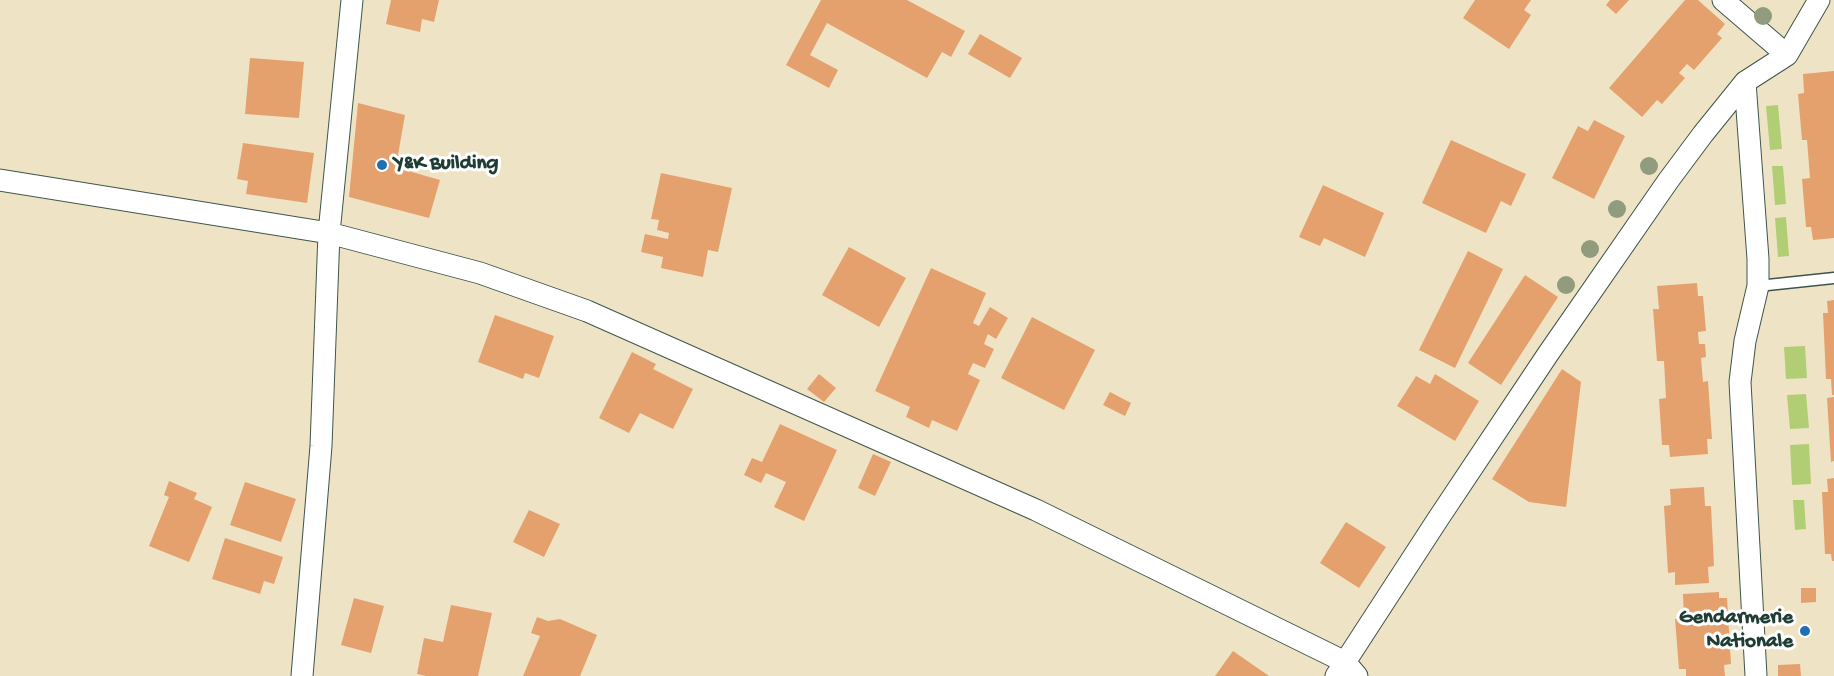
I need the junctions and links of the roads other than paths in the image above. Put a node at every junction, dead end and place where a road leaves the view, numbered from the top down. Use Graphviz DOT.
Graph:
graph roads {
  1 [pos="352,0"];
  2 [pos="1723,0"];
  3 [pos="1819,0"];
  4 [pos="1787,55"];
  5 [pos="1745,82"];
  6 [pos="0,180"];
  7 [pos="329,233"];
  8 [pos="1834,278"];
  9 [pos="1758,286"];
  10 [pos="1346,671"];
  11 [pos="302,676"];
  12 [pos="1756,676"];
  1 -- 7 [label="street"];
  2 -- 4 [label="street"];
  3 -- 4 [label="street"];
  4 -- 5 [label="street"];
  5 -- 9 [label="street"];
  5 -- 10 [label="street"];
  6 -- 7 [label="street"];
  7 -- 10 [label="street"];
  7 -- 11 [label="street"];
  8 -- 9 [label="lane"];
  9 -- 12 [label="street"];
}
